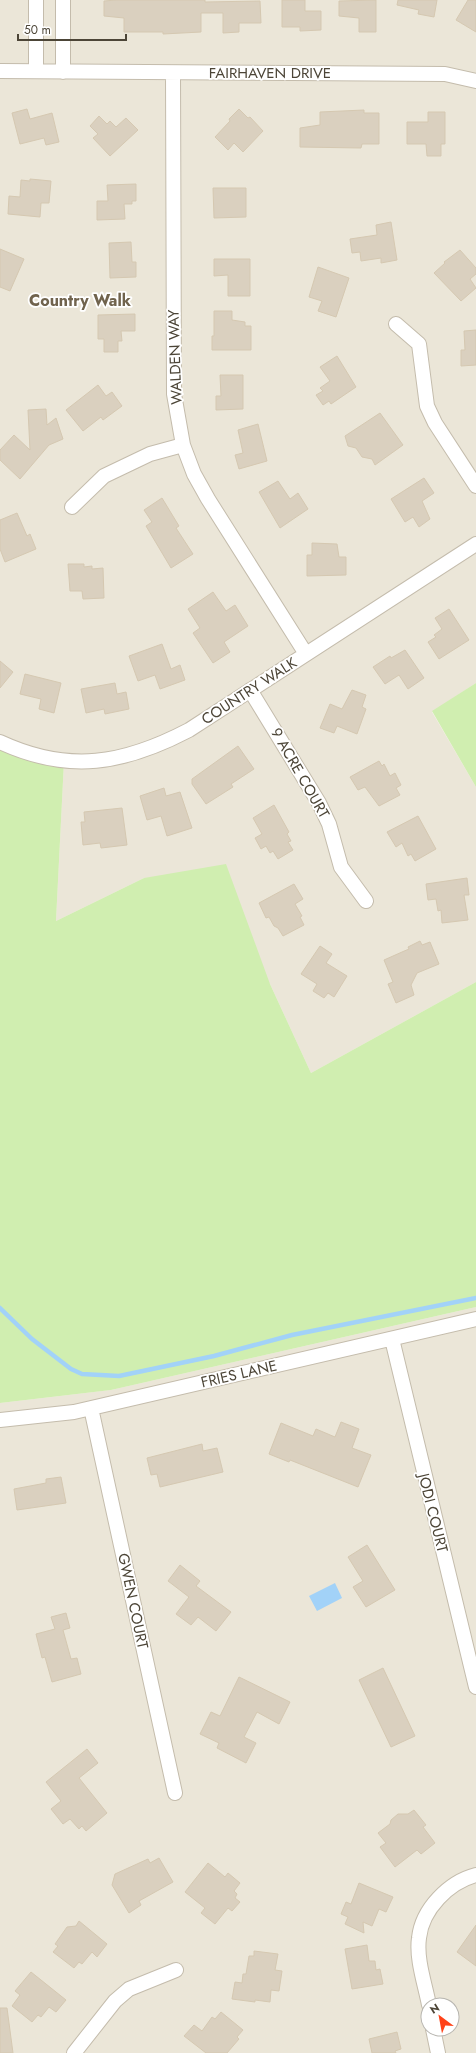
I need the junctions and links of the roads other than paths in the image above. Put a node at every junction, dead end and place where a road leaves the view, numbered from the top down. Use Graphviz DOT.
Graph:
graph roads {
  1 [pos="36,0"];
  2 [pos="63,0"];
  3 [pos="0,71"];
  4 [pos="36,71"];
  5 [pos="63,72"];
  6 [pos="173,73"];
  7 [pos="476,81"];
  8 [pos="396,324"];
  9 [pos="183,445"];
  10 [pos="476,486"];
  11 [pos="72,507"];
  12 [pos="476,544"];
  13 [pos="306,654"];
  14 [pos="250,690"];
  15 [pos="0,742"];
  16 [pos="366,901"];
  17 [pos="476,1319"];
  18 [pos="392,1339"];
  19 [pos="91,1408"];
  20 [pos="0,1420"];
  21 [pos="476,1686"];
  22 [pos="175,1793"];
  23 [pos="476,1875"];
  24 [pos="176,1970"];
  25 [pos="427,1997"];
  26 [pos="435,2037"];
  27 [pos="74,2053"];
  28 [pos="438,2053"];
  1 -- 4 [label="street"];
  2 -- 5 [label="street"];
  3 -- 4 [label="street"];
  4 -- 5 [label="street"];
  5 -- 6 [label="street, FAIRHAVEN DRIVE"];
  6 -- 7 [label="street, FAIRHAVEN DRIVE"];
  6 -- 9 [label="street, WALDEN WAY"];
  8 -- 10 [label="street"];
  9 -- 11 [label="street"];
  9 -- 13 [label="street, WALDEN WAY"];
  12 -- 13 [label="street, COUNTRY WALK"];
  13 -- 14 [label="street, COUNTRY WALK"];
  14 -- 15 [label="street, COUNTRY WALK"];
  14 -- 16 [label="street, 9 ACRE COURT"];
  17 -- 18 [label="street, FRIES LANE"];
  18 -- 19 [label="street, FRIES LANE"];
  18 -- 21 [label="street, JODI COURT"];
  19 -- 20 [label="street, FRIES LANE"];
  19 -- 22 [label="street, GWEN COURT"];
  23 -- 25 [label="street"];
  24 -- 27 [label="street"];
  26 -- 28 [label="street"];
}
